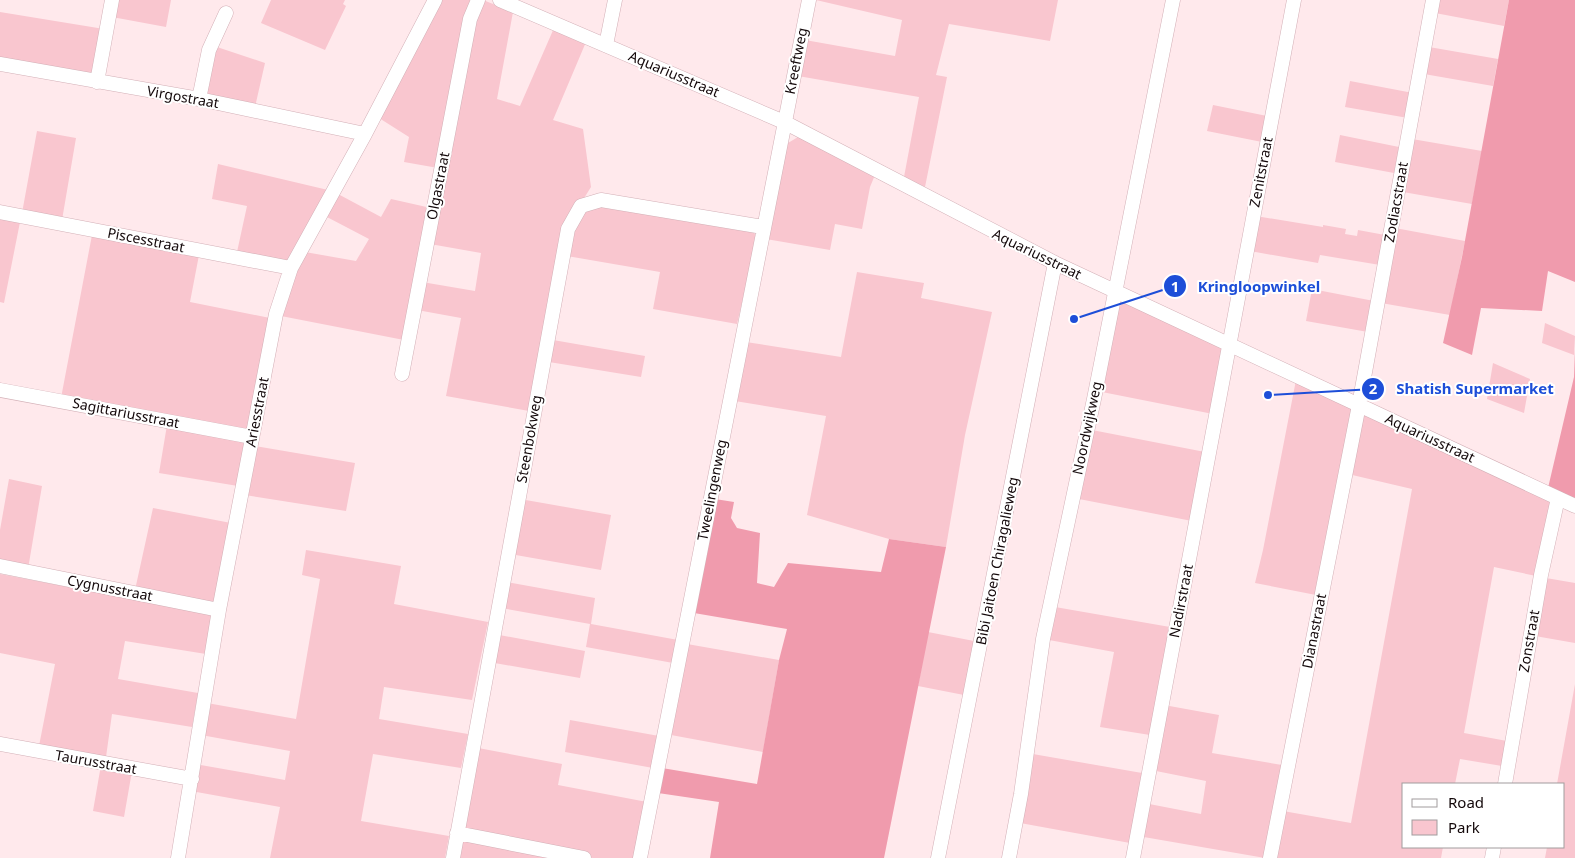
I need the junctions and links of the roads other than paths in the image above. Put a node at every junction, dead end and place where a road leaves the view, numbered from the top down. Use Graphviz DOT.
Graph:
graph roads {
  1 [pos="112,0"];
  2 [pos="435,0"];
  3 [pos="478,0"];
  4 [pos="500,0"];
  5 [pos="615,0"];
  6 [pos="809,0"];
  7 [pos="1173,0"];
  8 [pos="1294,0"];
  9 [pos="1433,0"];
  10 [pos="226,13"];
  11 [pos="606,45"];
  12 [pos="0,64"];
  13 [pos="97,82"];
  14 [pos="199,99"];
  15 [pos="784,122"];
  16 [pos="365,134"];
  17 [pos="0,212"];
  18 [pos="763,227"];
  19 [pos="1055,264"];
  20 [pos="291,268"];
  21 [pos="1114,292"];
  22 [pos="1229,344"];
  23 [pos="402,374"];
  24 [pos="0,390"];
  25 [pos="1359,405"];
  26 [pos="252,437"];
  27 [pos="1558,498"];
  28 [pos="1575,506"];
  29 [pos="0,566"];
  30 [pos="219,610"];
  31 [pos="0,744"];
  32 [pos="192,779"];
  33 [pos="1505,783"];
  34 [pos="457,833"];
  35 [pos="178,858"];
  36 [pos="452,858"];
  37 [pos="584,858"];
  38 [pos="640,858"];
  39 [pos="938,858"];
  40 [pos="1008,858"];
  41 [pos="1133,858"];
  42 [pos="1270,858"];
  1 -- 13 [label="street"];
  2 -- 16 [label="street, Ariesstraat"];
  3 -- 23 [label="street, Olgastraat"];
  4 -- 11 [label="street, Aquariusstraat"];
  5 -- 11 [label="street"];
  6 -- 15 [label="street, Kreeftweg"];
  7 -- 21 [label="street, Noordwijkweg"];
  8 -- 22 [label="street, Zenitstraat"];
  9 -- 25 [label="street, Zodiacstraat"];
  10 -- 14 [label="street"];
  11 -- 15 [label="street, Aquariusstraat"];
  12 -- 13 [label="street, Virgostraat"];
  13 -- 14 [label="street, Virgostraat"];
  14 -- 16 [label="street, Virgostraat"];
  15 -- 18 [label="street, Tweelingenweg"];
  15 -- 19 [label="street, Aquariusstraat"];
  16 -- 20 [label="street, Ariesstraat"];
  17 -- 20 [label="street, Piscesstraat"];
  18 -- 34 [label="street, Steenbokweg"];
  18 -- 38 [label="street, Tweelingenweg"];
  19 -- 21 [label="street, Aquariusstraat"];
  19 -- 39 [label="street, Bibi Jaitoen Chiragalieweg"];
  20 -- 26 [label="street, Ariesstraat"];
  21 -- 22 [label="street, Aquariusstraat"];
  21 -- 40 [label="street, Noordwijkweg"];
  22 -- 25 [label="street, Aquariusstraat"];
  22 -- 41 [label="street, Nadirstraat"];
  24 -- 26 [label="street, Sagittariusstraat"];
  25 -- 27 [label="street, Aquariusstraat"];
  25 -- 42 [label="street, Dianastraat"];
  26 -- 30 [label="street, Ariesstraat"];
  27 -- 28 [label="street, Aquariusstraat"];
  27 -- 33 [label="street, Zonstraat"];
  29 -- 30 [label="street, Cygnusstraat"];
  30 -- 32 [label="street, Ariesstraat"];
  31 -- 32 [label="street, Taurusstraat"];
  32 -- 35 [label="street, Ariesstraat"];
  34 -- 36 [label="street, Steenbokweg"];
  34 -- 37 [label="street"];
}
